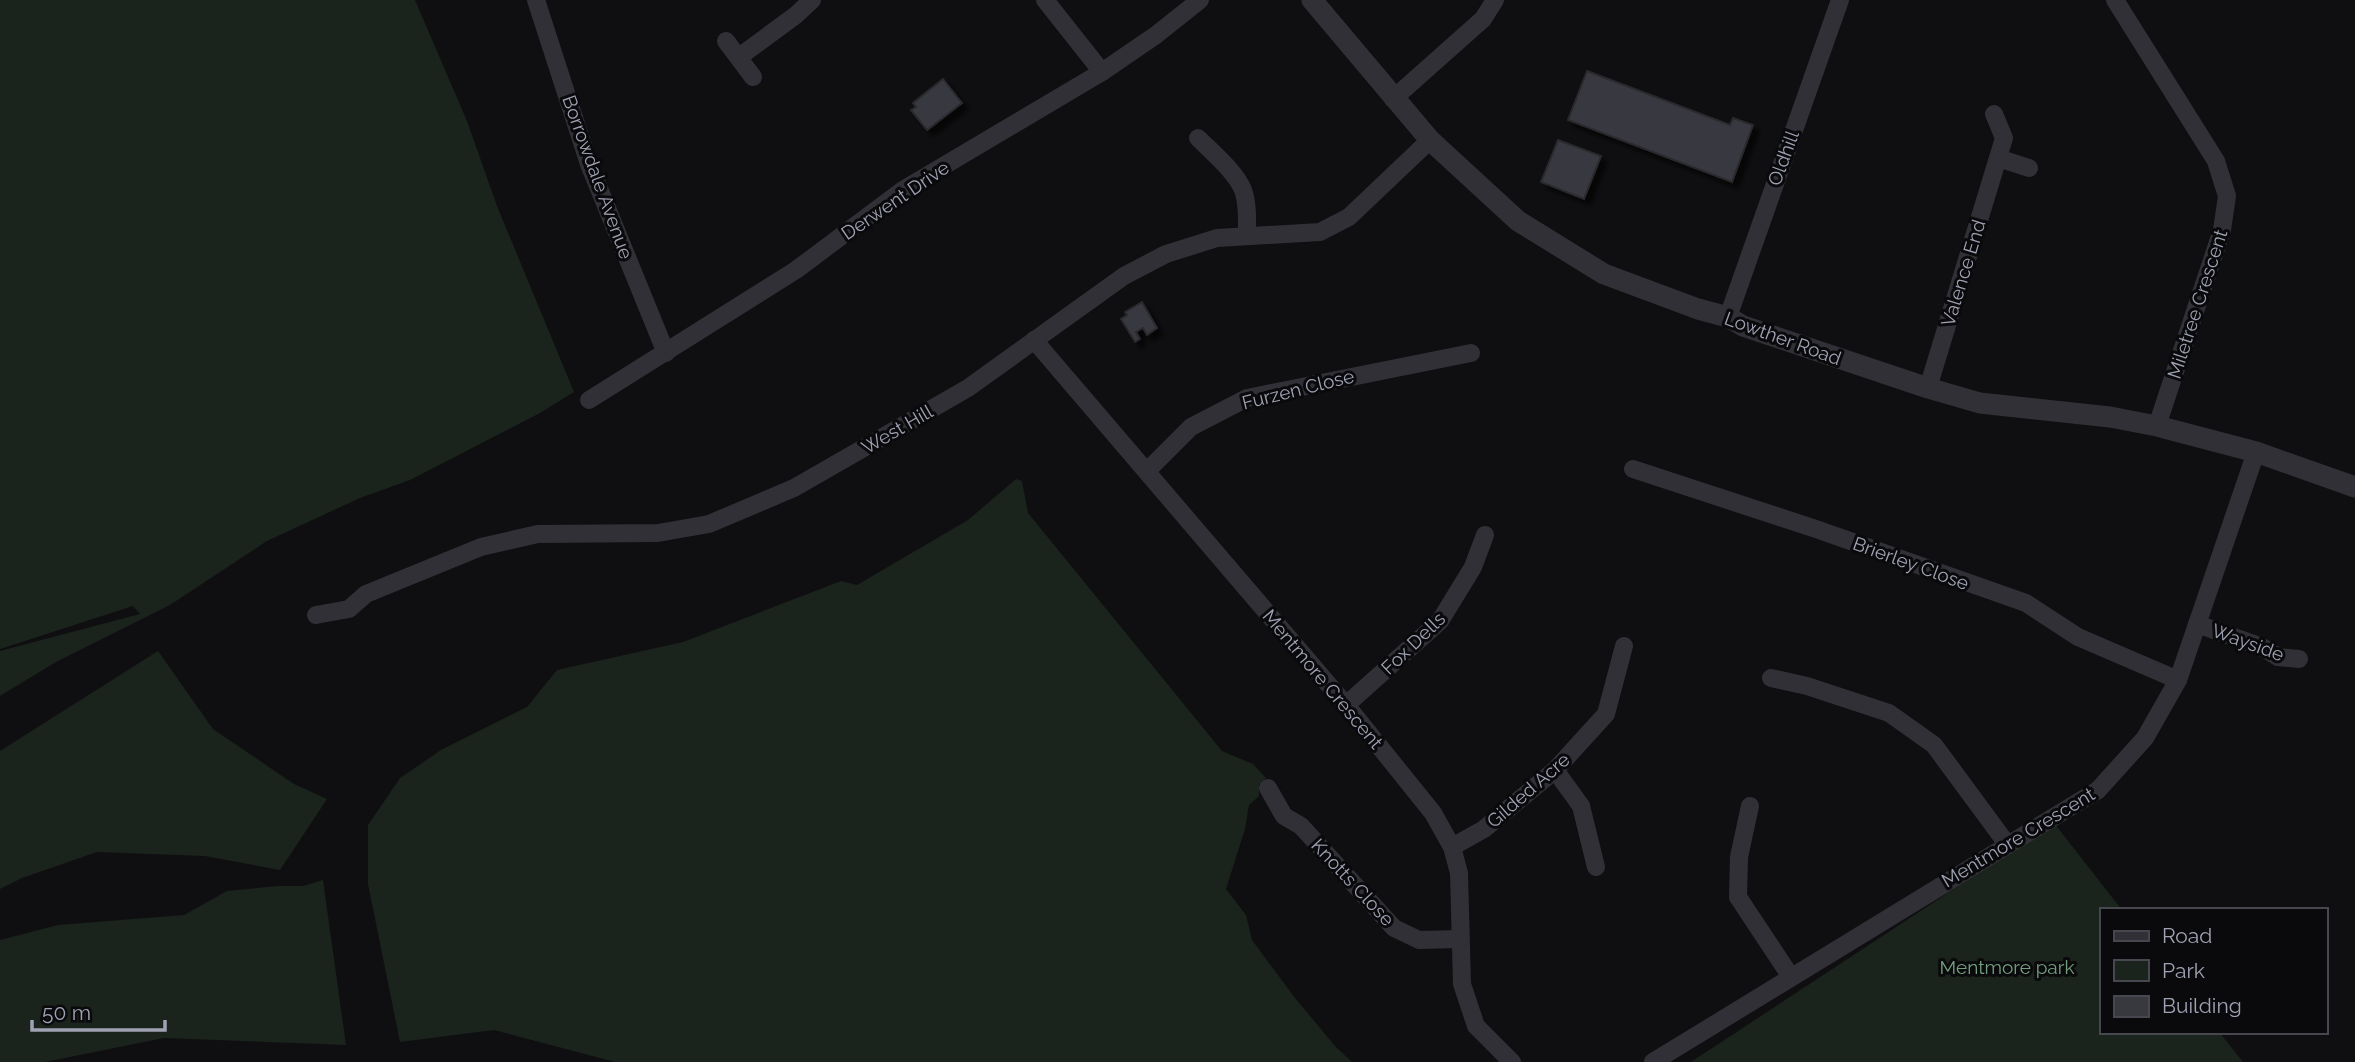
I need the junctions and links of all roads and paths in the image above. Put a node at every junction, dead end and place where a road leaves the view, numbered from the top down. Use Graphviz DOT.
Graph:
graph roads {
  1 [pos="536,0"];
  2 [pos="812,0"];
  3 [pos="1045,0"];
  4 [pos="1200,0"];
  5 [pos="1312,0"];
  6 [pos="1495,0"];
  7 [pos="1840,0"];
  8 [pos="2116,0"];
  9 [pos="726,41"];
  10 [pos="739,57"];
  11 [pos="1102,72"];
  12 [pos="753,77"];
  13 [pos="1393,99"];
  14 [pos="1994,114"];
  15 [pos="1198,138"];
  16 [pos="1430,141"];
  17 [pos="1998,158"];
  18 [pos="2029,168"];
  19 [pos="1247,234"];
  20 [pos="1728,317"];
  21 [pos="1034,340"];
  22 [pos="666,353"];
  23 [pos="1471,353"];
  24 [pos="1928,388"];
  25 [pos="589,400"];
  26 [pos="2157,426"];
  27 [pos="2256,452"];
  28 [pos="1633,469"];
  29 [pos="1147,471"];
  30 [pos="2353,481"];
  31 [pos="1485,535"];
  32 [pos="316,615"];
  33 [pos="2197,624"];
  34 [pos="1624,646"];
  35 [pos="2299,659"];
  36 [pos="1771,678"];
  37 [pos="2178,680"];
  38 [pos="1346,705"];
  39 [pos="1555,770"];
  40 [pos="1268,788"];
  41 [pos="1750,806"];
  42 [pos="2007,844"];
  43 [pos="1452,847"];
  44 [pos="1597,867"];
  45 [pos="1459,939"];
  46 [pos="1791,977"];
  47 [pos="1512,1062"];
  48 [pos="1653,1062"];
  1 -- 22 [label="street, Borrowdale Avenue"];
  2 -- 10 [label="street"];
  3 -- 11 [label="street"];
  4 -- 11 [label="street, Derwent Drive"];
  5 -- 13 [label="street, Lowther Road"];
  6 -- 13 [label="street"];
  7 -- 20 [label="street, Oldhill"];
  8 -- 26 [label="street, Miletree Crescent"];
  9 -- 10 [label="street"];
  10 -- 12 [label="street"];
  11 -- 22 [label="street, Derwent Drive"];
  13 -- 16 [label="street, Lowther Road"];
  14 -- 17 [label="street, Valence End"];
  15 -- 19 [label="street"];
  16 -- 19 [label="street, West Hill"];
  16 -- 20 [label="street, Lowther Road"];
  17 -- 18 [label="street"];
  17 -- 24 [label="street, Valence End"];
  19 -- 21 [label="street, West Hill"];
  20 -- 24 [label="street, Lowther Road"];
  21 -- 29 [label="street, Mentmore Crescent"];
  21 -- 32 [label="street, West Hill"];
  22 -- 25 [label="street, Derwent Drive"];
  23 -- 29 [label="street, Furzen Close"];
  24 -- 26 [label="street, Lowther Road"];
  26 -- 27 [label="street, Lowther Road"];
  27 -- 30 [label="street, Lowther Road"];
  27 -- 33 [label="street, Mentmore Crescent"];
  28 -- 37 [label="street, Brierley Close"];
  29 -- 38 [label="street, Mentmore Crescent"];
  31 -- 38 [label="street, Fox Dells"];
  33 -- 35 [label="street, Wayside"];
  33 -- 37 [label="street, Mentmore Crescent"];
  34 -- 39 [label="street, Gilded Acre"];
  36 -- 42 [label="street"];
  37 -- 42 [label="street, Mentmore Crescent"];
  38 -- 43 [label="street, Mentmore Crescent"];
  39 -- 43 [label="street, Gilded Acre"];
  39 -- 44 [label="street"];
  40 -- 45 [label="street, Knotts Close"];
  41 -- 46 [label="street"];
  42 -- 46 [label="street, Mentmore Crescent"];
  43 -- 45 [label="street, Mentmore Crescent"];
  45 -- 47 [label="street, Mentmore Crescent"];
  46 -- 48 [label="street, Mentmore Crescent"];
}
